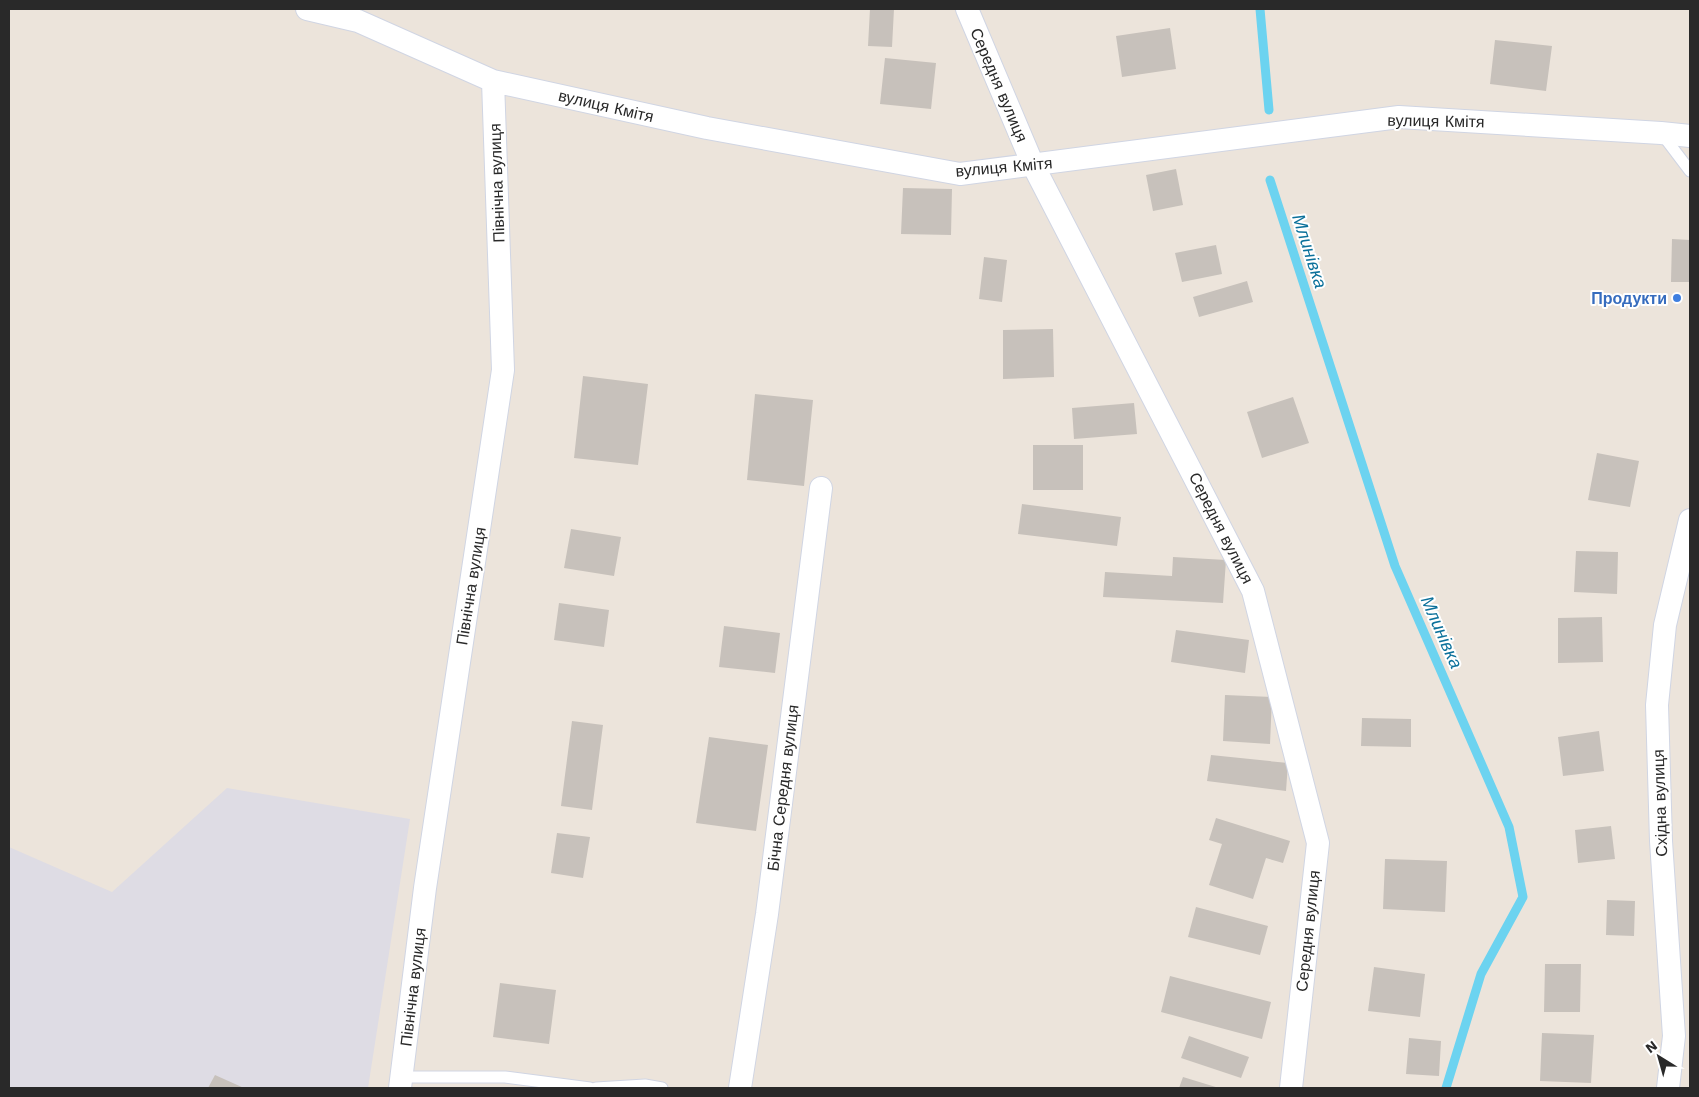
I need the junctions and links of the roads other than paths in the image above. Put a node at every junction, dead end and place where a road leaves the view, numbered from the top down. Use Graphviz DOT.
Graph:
graph roads {
  1 [pos="307,9"];
  2 [pos="966,9"];
  3 [pos="357,15"];
  4 [pos="493,81"];
  5 [pos="1661,133"];
  6 [pos="1690,136"];
  7 [pos="1033,165"];
  8 [pos="1690,171"];
  9 [pos="821,488"];
  10 [pos="1690,520"];
  11 [pos="401,1083"];
  12 [pos="590,1088"];
  13 [pos="596,1088"];
  14 [pos="662,1088"];
  15 [pos="740,1088"];
  16 [pos="1291,1088"];
  17 [pos="1668,1088"];
  1 -- 3 [label="street, вулиця Кмітя"];
  2 -- 7 [label="street, Середня вулиця"];
  3 -- 4 [label="street, вулиця Кмітя"];
  4 -- 7 [label="street, вулиця Кмітя"];
  4 -- 11 [label="street, Північна вулиця"];
  5 -- 6 [label="street, вулиця Кмітя"];
  5 -- 7 [label="street, вулиця Кмітя"];
  5 -- 8 [label="lane"];
  7 -- 16 [label="street, Середня вулиця"];
  9 -- 15 [label="street, Бічна Середня вулиця"];
  10 -- 17 [label="street, Східна вулиця"];
  11 -- 12 [label="lane"];
  13 -- 14 [label="lane"];
}
